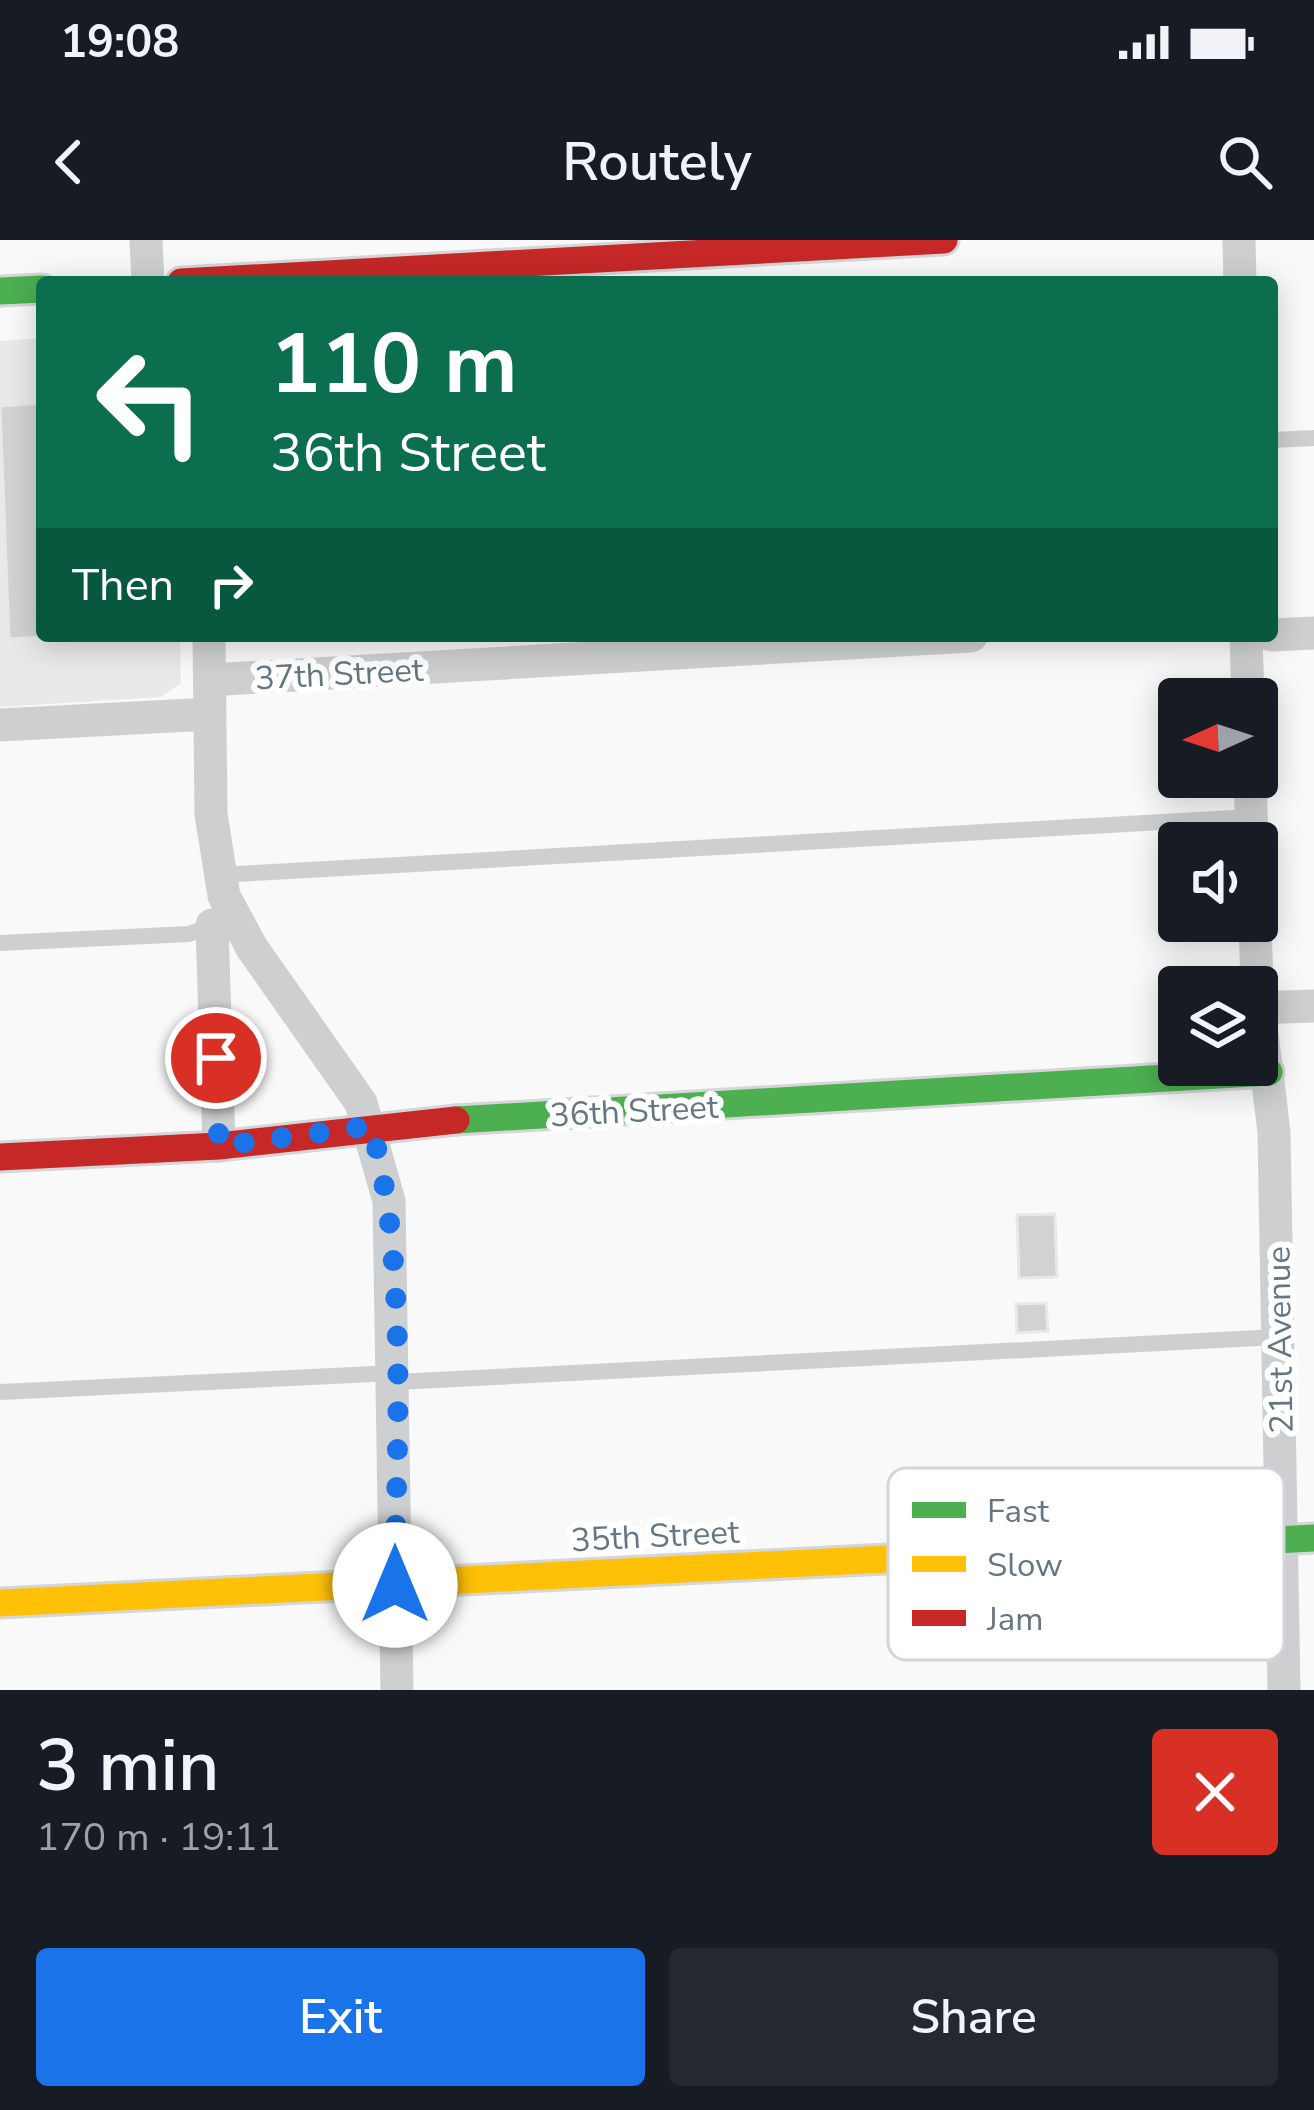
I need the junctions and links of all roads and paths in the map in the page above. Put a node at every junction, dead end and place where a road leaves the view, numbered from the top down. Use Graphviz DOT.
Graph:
graph roads {
  1 [pos="146,240"];
  2 [pos="944,240"];
  3 [pos="1239,240"];
  4 [pos="148,276"];
  5 [pos="296,276"];
  6 [pos="1240,276"];
  7 [pos="36,289"];
  8 [pos="0,292"];
  9 [pos="1314,438"];
  10 [pos="1278,440"];
  11 [pos="1314,633"];
  12 [pos="1278,635"];
  13 [pos="209,642"];
  14 [pos="896,642"];
  15 [pos="1246,642"];
  16 [pos="1247,678"];
  17 [pos="210,697"];
  18 [pos="0,725"];
  19 [pos="1158,834"];
  20 [pos="218,875"];
  21 [pos="223,921"];
  22 [pos="0,943"];
  23 [pos="1314,1006"];
  24 [pos="1278,1007"];
  25 [pos="1158,1079"];
  26 [pos="1269,1086"];
  27 [pos="371,1126"];
  28 [pos="219,1146"];
  29 [pos="0,1157"];
  30 [pos="1280,1337"];
  31 [pos="395,1378"];
  32 [pos="0,1392"];
  33 [pos="1297,1539"];
  34 [pos="888,1560"];
  35 [pos="395,1585"];
  36 [pos="0,1603"];
  37 [pos="397,1690"];
  38 [pos="1284,1690"];
  1 -- 4 [label="street"];
  2 -- 5 [label="street"];
  3 -- 6 [label="street"];
  7 -- 8 [label="street"];
  9 -- 10 [label="lane"];
  11 -- 12 [label="street"];
  13 -- 17 [label="street"];
  14 -- 17 [label="street, 37th Street"];
  15 -- 16 [label="street"];
  17 -- 18 [label="street, 37th Street"];
  17 -- 20 [label="street"];
  19 -- 20 [label="lane"];
  20 -- 21 [label="street"];
  21 -- 22 [label="lane"];
  21 -- 27 [label="street"];
  21 -- 28 [label="street"];
  23 -- 24 [label="street"];
  25 -- 27 [label="street, 36th Street"];
  26 -- 30 [label="street, 21st Avenue"];
  27 -- 28 [label="street, 36th Street"];
  27 -- 31 [label="street"];
  28 -- 29 [label="street, 36th Street"];
  30 -- 31 [label="lane"];
  30 -- 33 [label="street, 21st Avenue"];
  31 -- 32 [label="lane"];
  31 -- 35 [label="street"];
  33 -- 38 [label="street, 21st Avenue"];
  34 -- 35 [label="street, 35th Street"];
  35 -- 36 [label="street, 35th Street"];
  35 -- 37 [label="street"];
}
